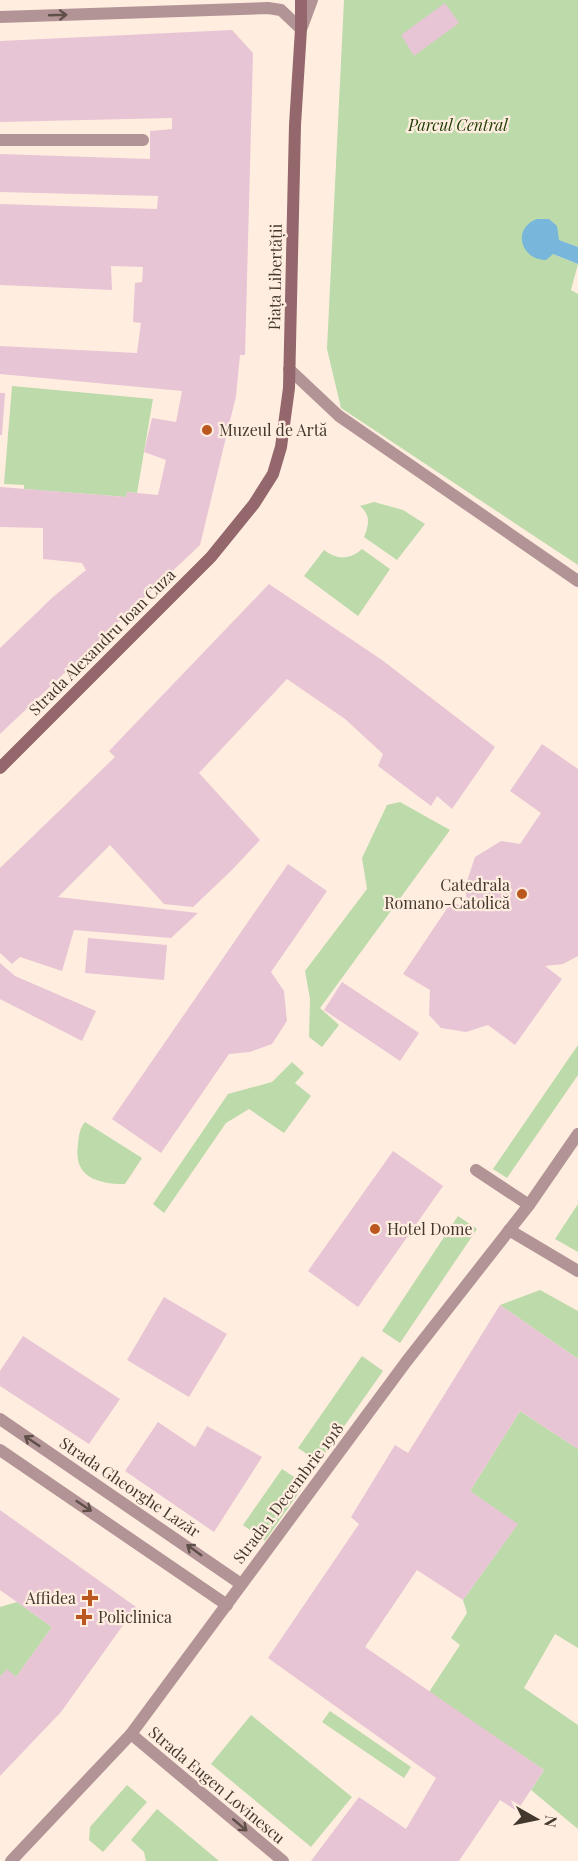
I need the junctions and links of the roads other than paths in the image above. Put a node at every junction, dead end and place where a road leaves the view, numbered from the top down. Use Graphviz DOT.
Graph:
graph roads {
  1 [pos="301,0"];
  2 [pos="312,0"];
  3 [pos="0,17"];
  4 [pos="301,28"];
  5 [pos="0,140"];
  6 [pos="143,141"];
  7 [pos="290,369"];
  8 [pos="227,539"];
  9 [pos="578,581"];
  10 [pos="0,768"];
  11 [pos="578,1134"];
  12 [pos="476,1170"];
  13 [pos="529,1204"];
  14 [pos="509,1230"];
  15 [pos="578,1271"];
  16 [pos="0,1419"];
  17 [pos="0,1450"];
  18 [pos="241,1584"];
  19 [pos="227,1605"];
  20 [pos="130,1734"];
  21 [pos="11,1861"];
  22 [pos="283,1861"];
  1 -- 4 [label="street, Piața Libertății"];
  2 -- 4 [label="street"];
  3 -- 4 [label="street, one-way"];
  4 -- 7 [label="street, Piața Libertății"];
  5 -- 6 [label="street"];
  7 -- 8 [label="street, Piața Libertății"];
  7 -- 9 [label="street"];
  8 -- 10 [label="street, Strada Alexandru Ioan Cuza"];
  11 -- 13 [label="street, Strada 1 Decembrie 1918"];
  12 -- 13 [label="street"];
  13 -- 14 [label="street, Strada 1 Decembrie 1918"];
  14 -- 15 [label="street"];
  14 -- 18 [label="street, Strada 1 Decembrie 1918"];
  18 -- 16 [label="street, Strada Gheorghe Lazăr, one-way"];
  17 -- 19 [label="street, one-way"];
  18 -- 19 [label="street, Strada 1 Decembrie 1918"];
  19 -- 20 [label="street, Strada 1 Decembrie 1918"];
  20 -- 21 [label="street, Strada 1 Decembrie 1918"];
  20 -- 22 [label="street, Strada Eugen Lovinescu, one-way"];
}
